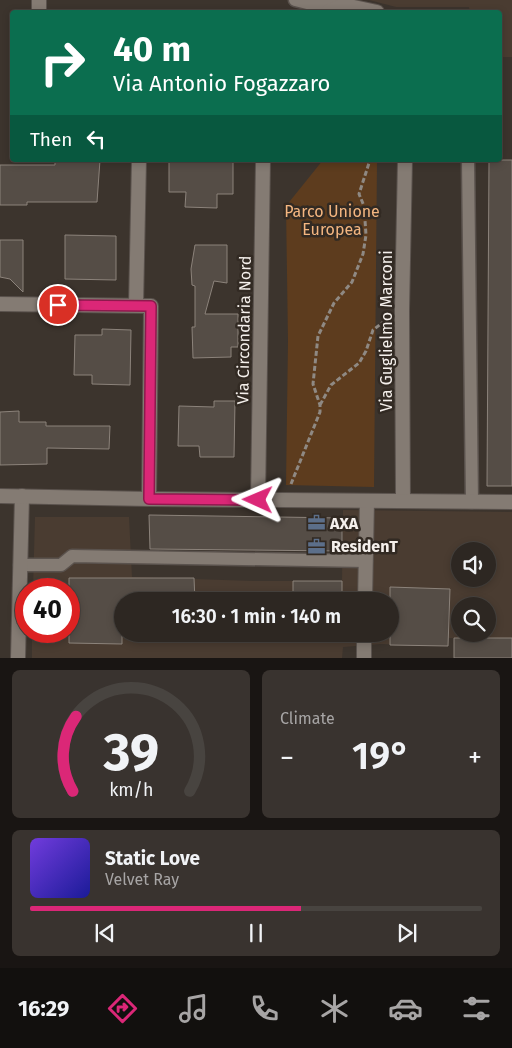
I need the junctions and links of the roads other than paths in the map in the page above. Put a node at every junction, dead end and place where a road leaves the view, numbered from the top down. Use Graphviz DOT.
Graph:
graph roads {
  1 [pos="294,0"];
  2 [pos="344,5"];
  3 [pos="329,10"];
  4 [pos="368,10"];
  5 [pos="139,162"];
  6 [pos="263,162"];
  7 [pos="406,162"];
  8 [pos="468,162"];
  9 [pos="0,304"];
  10 [pos="136,306"];
  11 [pos="0,496"];
  12 [pos="22,496"];
  13 [pos="149,499"];
  14 [pos="258,500"];
  15 [pos="367,501"];
  16 [pos="403,501"];
  17 [pos="472,502"];
  18 [pos="512,502"];
  19 [pos="366,561"];
  20 [pos="20,565"];
  21 [pos="365,592"];
  22 [pos="364,642"];
  23 [pos="18,658"];
  24 [pos="364,658"];
  1 -- 2 [label="lane"];
  2 -- 3 [label="street"];
  2 -- 4 [label="street"];
  5 -- 10 [label="street"];
  6 -- 14 [label="street, Via Circondaria Nord"];
  7 -- 16 [label="street, Via Guglielmo Marconi"];
  8 -- 17 [label="lane"];
  9 -- 10 [label="street"];
  10 -- 13 [label="street"];
  11 -- 12 [label="street"];
  12 -- 13 [label="street"];
  12 -- 20 [label="street"];
  13 -- 14 [label="street"];
  14 -- 15 [label="street"];
  15 -- 16 [label="street"];
  15 -- 19 [label="street"];
  16 -- 17 [label="street"];
  17 -- 18 [label="street"];
  19 -- 20 [label="lane"];
  19 -- 21 [label="street"];
  20 -- 23 [label="street"];
  22 -- 24 [label="street"];
}
